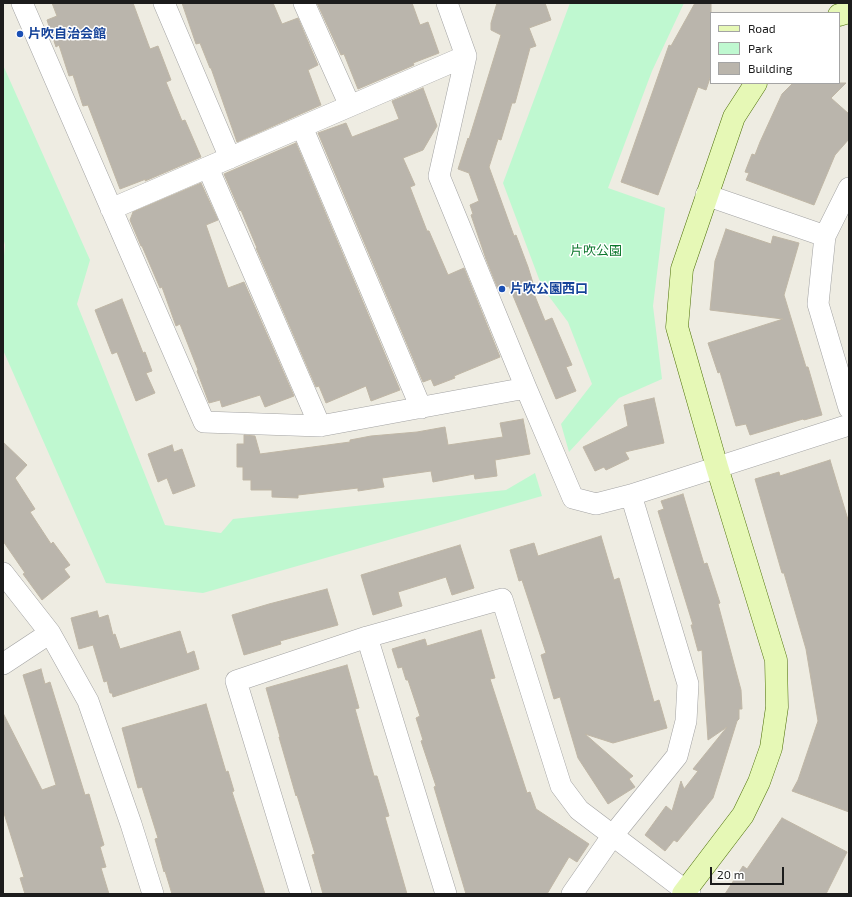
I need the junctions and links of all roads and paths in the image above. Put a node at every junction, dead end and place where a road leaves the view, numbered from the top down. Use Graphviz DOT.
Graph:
graph roads {
  1 [pos="22,3"];
  2 [pos="164,3"];
  3 [pos="304,3"];
  4 [pos="447,3"];
  5 [pos="466,56"];
  6 [pos="755,84"];
  7 [pos="350,106"];
  8 [pos="302,127"];
  9 [pos="230,158"];
  10 [pos="208,168"];
  11 [pos="849,188"];
  12 [pos="706,196"];
  13 [pos="111,209"];
  14 [pos="825,236"];
  15 [pos="526,388"];
  16 [pos="421,408"];
  17 [pos="849,408"];
  18 [pos="849,425"];
  19 [pos="320,426"];
  20 [pos="717,467"];
  21 [pos="631,495"];
  22 [pos="3,573"];
  23 [pos="50,633"];
  24 [pos="367,637"];
  25 [pos="3,664"];
  26 [pos="613,835"];
  27 [pos="686,893"];
  28 [pos="153,894"];
  29 [pos="301,894"];
  30 [pos="446,894"];
  31 [pos="572,894"];
  1 -- 13 [label="street"];
  2 -- 9 [label="street"];
  3 -- 7 [label="street"];
  4 -- 5 [label="street"];
  5 -- 7 [label="street"];
  5 -- 15 [label="street"];
  6 -- 12 [label="street"];
  7 -- 8 [label="street"];
  8 -- 9 [label="street"];
  8 -- 16 [label="street"];
  9 -- 10 [label="street"];
  10 -- 13 [label="street"];
  10 -- 19 [label="street"];
  11 -- 14 [label="street"];
  12 -- 14 [label="street"];
  12 -- 20 [label="street"];
  13 -- 19 [label="street"];
  14 -- 17 [label="street"];
  15 -- 16 [label="street"];
  15 -- 21 [label="street"];
  16 -- 19 [label="street"];
  18 -- 20 [label="street"];
  20 -- 21 [label="street"];
  20 -- 27 [label="street"];
  21 -- 26 [label="street"];
  22 -- 23 [label="street"];
  23 -- 25 [label="street"];
  23 -- 28 [label="street"];
  24 -- 26 [label="street"];
  24 -- 29 [label="street"];
  24 -- 30 [label="street"];
  26 -- 27 [label="street"];
  26 -- 31 [label="street"];
}
